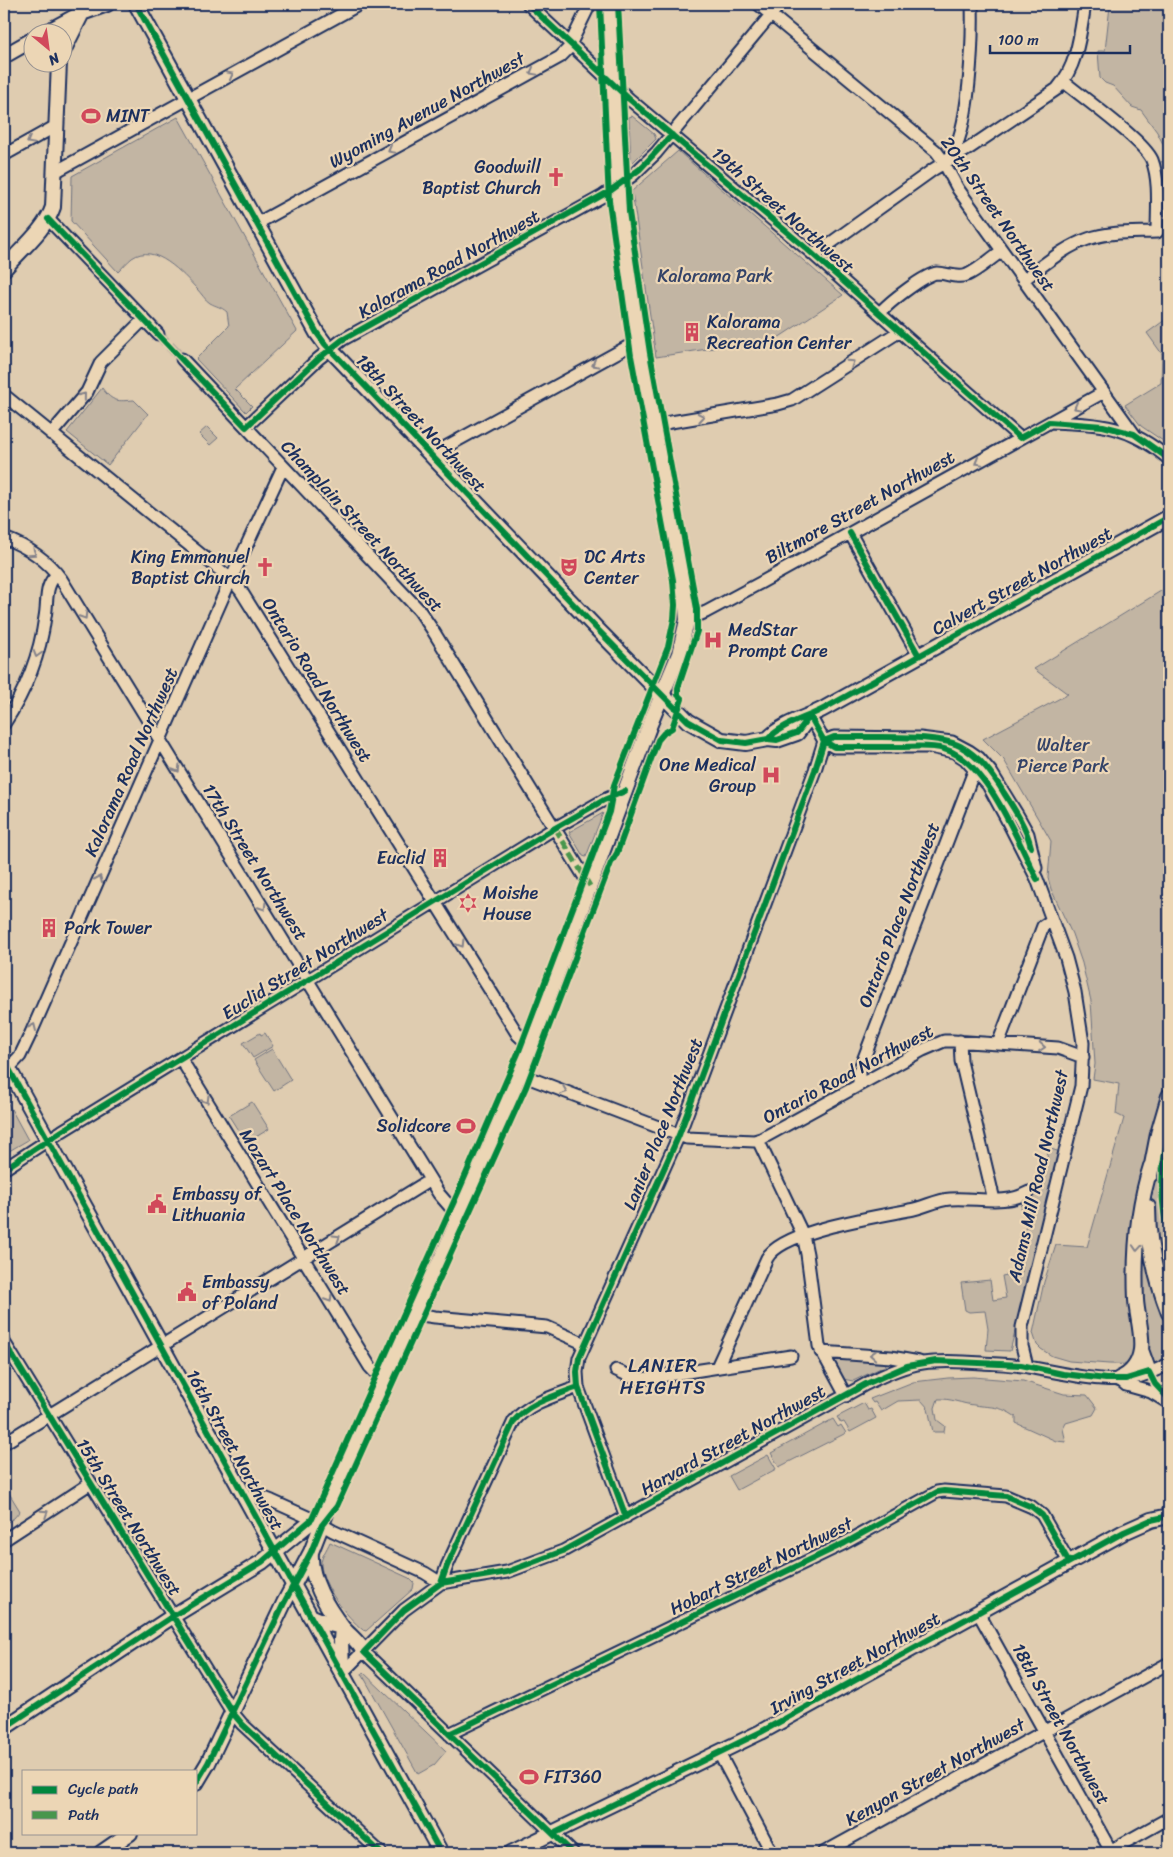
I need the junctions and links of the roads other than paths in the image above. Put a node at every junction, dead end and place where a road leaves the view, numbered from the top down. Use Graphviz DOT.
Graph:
graph roads {
  1 [pos="107,4"];
  2 [pos="136,4"];
  3 [pos="360,4"];
  4 [pos="528,4"];
  5 [pos="590,4"];
  6 [pos="609,4"];
  7 [pos="758,4"];
  8 [pos="780,4"];
  9 [pos="972,4"];
  10 [pos="1085,4"];
  11 [pos="84,9"];
  12 [pos="771,14"];
  13 [pos="63,22"];
  14 [pos="72,33"];
  15 [pos="571,43"];
  16 [pos="22,46"];
  17 [pos="4,56"];
  18 [pos="59,72"];
  19 [pos="1063,82"];
  20 [pos="613,84"];
  21 [pos="188,99"];
  22 [pos="56,126"];
  23 [pos="672,135"];
  24 [pos="4,155"];
  25 [pos="944,163"];
  26 [pos="55,172"];
  27 [pos="618,187"];
  28 [pos="48,219"];
  29 [pos="256,224"];
  30 [pos="1002,250"];
  31 [pos="814,255"];
  32 [pos="4,269"];
  33 [pos="1023,280"];
  34 [pos="880,313"];
  35 [pos="144,319"];
  36 [pos="900,331"];
  37 [pos="158,334"];
  38 [pos="638,341"];
  39 [pos="330,349"];
  40 [pos="182,359"];
  41 [pos="1104,392"];
  42 [pos="4,395"];
  43 [pos="1050,422"];
  44 [pos="653,425"];
  45 [pos="246,427"];
  46 [pos="51,434"];
  47 [pos="1134,434"];
  48 [pos="1020,438"];
  49 [pos="430,455"];
  50 [pos="1169,459"];
  51 [pos="283,466"];
  52 [pos="1169,517"];
  53 [pos="850,533"];
  54 [pos="4,538"];
  55 [pos="57,575"];
  56 [pos="231,579"];
  57 [pos="687,620"];
  58 [pos="919,656"];
  59 [pos="662,696"];
  60 [pos="810,716"];
  61 [pos="4,724"];
  62 [pos="824,740"];
  63 [pos="160,741"];
  64 [pos="977,764"];
  65 [pos="625,791"];
  66 [pos="555,828"];
  67 [pos="1019,845"];
  68 [pos="1031,847"];
  69 [pos="1037,879"];
  70 [pos="590,886"];
  71 [pos="435,902"];
  72 [pos="1052,920"];
  73 [pos="308,980"];
  74 [pos="960,1041"];
  75 [pos="998,1044"];
  76 [pos="530,1046"];
  77 [pos="1083,1057"];
  78 [pos="180,1059"];
  79 [pos="6,1065"];
  80 [pos="519,1074"];
  81 [pos="859,1085"];
  82 [pos="1169,1096"];
  83 [pos="678,1135"];
  84 [pos="758,1140"];
  85 [pos="48,1141"];
  86 [pos="1151,1166"];
  87 [pos="4,1169"];
  88 [pos="430,1180"];
  89 [pos="1029,1192"];
  90 [pos="994,1200"];
  91 [pos="461,1212"];
  92 [pos="803,1235"];
  93 [pos="303,1258"];
  94 [pos="1166,1294"];
  95 [pos="1169,1313"];
  96 [pos="414,1314"];
  97 [pos="4,1342"];
  98 [pos="585,1344"];
  99 [pos="161,1346"];
  100 [pos="1141,1350"];
  101 [pos="821,1352"];
  102 [pos="791,1356"];
  103 [pos="921,1362"];
  104 [pos="1169,1364"];
  105 [pos="1027,1366"];
  106 [pos="717,1367"];
  107 [pos="616,1370"];
  108 [pos="1149,1372"];
  109 [pos="1119,1379"];
  110 [pos="383,1381"];
  111 [pos="578,1388"];
  112 [pos="846,1396"];
  113 [pos="1169,1401"];
  114 [pos="48,1414"];
  115 [pos="4,1442"];
  116 [pos="91,1483"];
  117 [pos="244,1498"];
  118 [pos="1169,1516"];
  119 [pos="626,1517"];
  120 [pos="317,1522"];
  121 [pos="4,1540"];
  122 [pos="274,1551"];
  123 [pos="310,1552"];
  124 [pos="1069,1562"];
  125 [pos="441,1583"];
  126 [pos="293,1585"];
  127 [pos="978,1612"];
  128 [pos="173,1616"];
  129 [pos="310,1616"];
  130 [pos="342,1627"];
  131 [pos="364,1652"];
  132 [pos="1169,1663"];
  133 [pos="342,1673"];
  134 [pos="232,1712"];
  135 [pos="4,1728"];
  136 [pos="1045,1731"];
  137 [pos="449,1734"];
  138 [pos="719,1753"];
  139 [pos="198,1780"];
  140 [pos="1169,1818"];
  141 [pos="129,1834"];
  142 [pos="552,1834"];
  143 [pos="1109,1852"];
  144 [pos="101,1853"];
  145 [pos="381,1853"];
  146 [pos="441,1853"];
  147 [pos="511,1853"];
  148 [pos="573,1853"];
  149 [pos="772,1853"];
  150 [pos="823,1853"];
  1 -- 11 [label="main road"];
  2 -- 21 [label="main road, 18th Street Northwest"];
  21 -- 3 [label="street, one-way"];
  4 -- 15 [label="street, 19th Street Northwest"];
  5 -- 15 [label="street, Wyoming Avenue Northwest"];
  6 -- 20 [label="main road"];
  7 -- 12 [label="street, 20th Street Northwest"];
  8 -- 12 [label="street, Kalorama Road Northwest"];
  9 -- 25 [label="street"];
  10 -- 19 [label="street"];
  11 -- 13 [label="main road"];
  11 -- 14 [label="main road"];
  12 -- 23 [label="street, Kalorama Road Northwest"];
  12 -- 25 [label="street, 20th Street Northwest"];
  15 -- 20 [label="street, 19th Street Northwest"];
  15 -- 29 [label="street, Wyoming Avenue Northwest, one-way"];
  16 -- 17 [label="main road"];
  18 -- 22 [label="main road"];
  19 -- 25 [label="street"];
  19 -- 33 [label="street"];
  20 -- 23 [label="street, 19th Street Northwest"];
  20 -- 27 [label="main road"];
  21 -- 26 [label="street"];
  21 -- 29 [label="main road, 18th Street Northwest"];
  22 -- 24 [label="street, one-way"];
  22 -- 26 [label="main road"];
  23 -- 27 [label="street, Kalorama Road Northwest"];
  23 -- 31 [label="street, 19th Street Northwest"];
  25 -- 30 [label="street, 20th Street Northwest"];
  25 -- 31 [label="street"];
  26 -- 28 [label="main road"];
  27 -- 38 [label="main road"];
  27 -- 39 [label="street, Kalorama Road Northwest"];
  28 -- 32 [label="main road"];
  28 -- 35 [label="street"];
  29 -- 39 [label="main road, 18th Street Northwest"];
  30 -- 33 [label="street, 20th Street Northwest"];
  30 -- 34 [label="street"];
  31 -- 34 [label="street, 19th Street Northwest"];
  33 -- 41 [label="street, 20th Street Northwest"];
  34 -- 36 [label="street, 19th Street Northwest"];
  35 -- 37 [label="street"];
  46 -- 35 [label="street, one-way"];
  44 -- 36 [label="street, one-way"];
  36 -- 48 [label="street, 19th Street Northwest"];
  38 -- 44 [label="main road"];
  38 -- 49 [label="street, one-way"];
  39 -- 45 [label="street, Kalorama Road Northwest"];
  39 -- 49 [label="main road, 18th Street Northwest"];
  40 -- 45 [label="street, Champlain Street Northwest"];
  41 -- 43 [label="street, Biltmore Street Northwest, one-way"];
  41 -- 47 [label="street, 20th Street Northwest"];
  42 -- 46 [label="street, Ontario Road Northwest"];
  43 -- 47 [label="street"];
  43 -- 48 [label="street, Biltmore Street Northwest"];
  44 -- 57 [label="main road"];
  45 -- 51 [label="street, Champlain Street Northwest"];
  46 -- 56 [label="street, Ontario Road Northwest"];
  47 -- 50 [label="street"];
  48 -- 53 [label="street, Biltmore Street Northwest, one-way"];
  49 -- 59 [label="main road, 18th Street Northwest"];
  51 -- 56 [label="street, Kalorama Road Northwest"];
  51 -- 66 [label="street, Champlain Street Northwest"];
  52 -- 58 [label="main road, Calvert Street Northwest"];
  53 -- 57 [label="street, Biltmore Street Northwest"];
  53 -- 58 [label="street"];
  54 -- 55 [label="street, 17th Street Northwest, one-way"];
  55 -- 61 [label="street, one-way"];
  55 -- 63 [label="street, 17th Street Northwest, one-way"];
  56 -- 63 [label="street, Kalorama Road Northwest"];
  56 -- 71 [label="street, Ontario Road Northwest"];
  57 -- 59 [label="main road"];
  58 -- 60 [label="main road, Calvert Street Northwest"];
  59 -- 60 [label="main road"];
  59 -- 65 [label="main road"];
  60 -- 62 [label="street"];
  62 -- 64 [label="street, Adams Mill Road Northwest"];
  62 -- 83 [label="street, Lanier Place Northwest"];
  63 -- 73 [label="street, 17th Street Northwest, one-way"];
  79 -- 63 [label="street, Kalorama Road Northwest, one-way"];
  64 -- 67 [label="street, Adams Mill Road Northwest"];
  64 -- 68 [label="street, Adams Mill Road Northwest"];
  64 -- 81 [label="street, Ontario Place Northwest"];
  65 -- 66 [label="street, Euclid Street Northwest"];
  65 -- 70 [label="main road"];
  66 -- 70 [label="street, Champlain Street Northwest"];
  66 -- 71 [label="street, Euclid Street Northwest"];
  67 -- 68 [label="street"];
  67 -- 69 [label="street, Adams Mill Road Northwest"];
  68 -- 69 [label="street, Adams Mill Road Northwest"];
  69 -- 72 [label="street, Adams Mill Road Northwest"];
  70 -- 76 [label="main road"];
  71 -- 73 [label="street, Euclid Street Northwest"];
  71 -- 76 [label="street, Ontario Road Northwest, one-way"];
  72 -- 75 [label="street"];
  72 -- 77 [label="street, Adams Mill Road Northwest"];
  73 -- 78 [label="street, Euclid Street Northwest"];
  73 -- 88 [label="street, 17th Street Northwest"];
  74 -- 75 [label="street, Ontario Road Northwest"];
  74 -- 81 [label="street, Ontario Road Northwest"];
  74 -- 90 [label="street"];
  75 -- 77 [label="street, Ontario Road Northwest, one-way"];
  76 -- 80 [label="main road"];
  77 -- 105 [label="street, Adams Mill Road Northwest"];
  78 -- 85 [label="street, Euclid Street Northwest"];
  78 -- 93 [label="street, Mozart Place Northwest, one-way"];
  79 -- 85 [label="main road, 16th Street Northwest"];
  80 -- 83 [label="street, Ontario Road Northwest, one-way"];
  80 -- 91 [label="main road"];
  81 -- 84 [label="street, Ontario Road Northwest"];
  82 -- 86 [label="main road"];
  83 -- 84 [label="street, Ontario Road Northwest"];
  83 -- 98 [label="street, Lanier Place Northwest"];
  84 -- 92 [label="street"];
  85 -- 87 [label="street, Euclid Street Northwest"];
  85 -- 99 [label="main road, 16th Street Northwest"];
  86 -- 94 [label="main road"];
  86 -- 100 [label="main road, one-way"];
  88 -- 91 [label="street, 17th Street Northwest"];
  93 -- 88 [label="street, one-way"];
  89 -- 90 [label="street"];
  90 -- 92 [label="street"];
  91 -- 96 [label="main road"];
  92 -- 101 [label="street"];
  92 -- 106 [label="street"];
  93 -- 99 [label="street"];
  93 -- 110 [label="street, Mozart Place Northwest, one-way"];
  94 -- 95 [label="main road"];
  96 -- 98 [label="street"];
  96 -- 110 [label="main road"];
  97 -- 114 [label="street, 15th Street Northwest"];
  98 -- 111 [label="street, Lanier Place Northwest"];
  99 -- 114 [label="street"];
  99 -- 117 [label="main road, 16th Street Northwest"];
  100 -- 108 [label="main road"];
  100 -- 109 [label="main road"];
  103 -- 101 [label="street, one-way"];
  101 -- 112 [label="street"];
  102 -- 106 [label="street"];
  103 -- 105 [label="street, Harvard Street Northwest"];
  103 -- 112 [label="street, Harvard Street Northwest"];
  104 -- 108 [label="street, Harvard Street Northwest"];
  105 -- 109 [label="street, Harvard Street Northwest"];
  106 -- 107 [label="street"];
  108 -- 109 [label="street, Harvard Street Northwest"];
  108 -- 113 [label="street"];
  109 -- 113 [label="street"];
  110 -- 120 [label="main road"];
  111 -- 119 [label="street, Lanier Place Northwest"];
  111 -- 125 [label="street"];
  112 -- 119 [label="street, Harvard Street Northwest"];
  114 -- 115 [label="street"];
  114 -- 116 [label="street, 15th Street Northwest"];
  121 -- 116 [label="street, one-way"];
  116 -- 128 [label="street, 15th Street Northwest"];
  117 -- 120 [label="street"];
  117 -- 122 [label="main road, 16th Street Northwest"];
  118 -- 124 [label="main road, Irving Street Northwest"];
  119 -- 125 [label="street, Harvard Street Northwest"];
  120 -- 122 [label="main road"];
  120 -- 123 [label="main road"];
  120 -- 125 [label="street"];
  122 -- 126 [label="main road, 16th Street Northwest"];
  122 -- 128 [label="main road"];
  123 -- 126 [label="main road"];
  123 -- 130 [label="main road"];
  124 -- 127 [label="main road, Irving Street Northwest"];
  124 -- 137 [label="street, Hobart Street Northwest"];
  125 -- 131 [label="street, Harvard Street Northwest"];
  126 -- 129 [label="main road, 16th Street Northwest"];
  126 -- 134 [label="main road"];
  127 -- 136 [label="street, 18th Street Northwest"];
  127 -- 138 [label="main road, Irving Street Northwest"];
  128 -- 134 [label="street, 15th Street Northwest"];
  128 -- 135 [label="main road"];
  129 -- 130 [label="main road"];
  129 -- 133 [label="main road, 16th Street Northwest"];
  130 -- 131 [label="main road"];
  130 -- 133 [label="main road"];
  131 -- 133 [label="street, Harvard Street Northwest"];
  131 -- 137 [label="street"];
  132 -- 136 [label="street, Kenyon Street Northwest"];
  133 -- 146 [label="main road, 16th Street Northwest"];
  134 -- 139 [label="main road"];
  134 -- 145 [label="street, 15th Street Northwest"];
  136 -- 143 [label="street, 18th Street Northwest"];
  136 -- 150 [label="street, Kenyon Street Northwest"];
  137 -- 142 [label="street"];
  138 -- 142 [label="main road, Irving Street Northwest"];
  138 -- 149 [label="street"];
  140 -- 143 [label="street"];
  141 -- 144 [label="main road"];
  142 -- 147 [label="main road, Irving Street Northwest"];
  142 -- 148 [label="street"];
}
